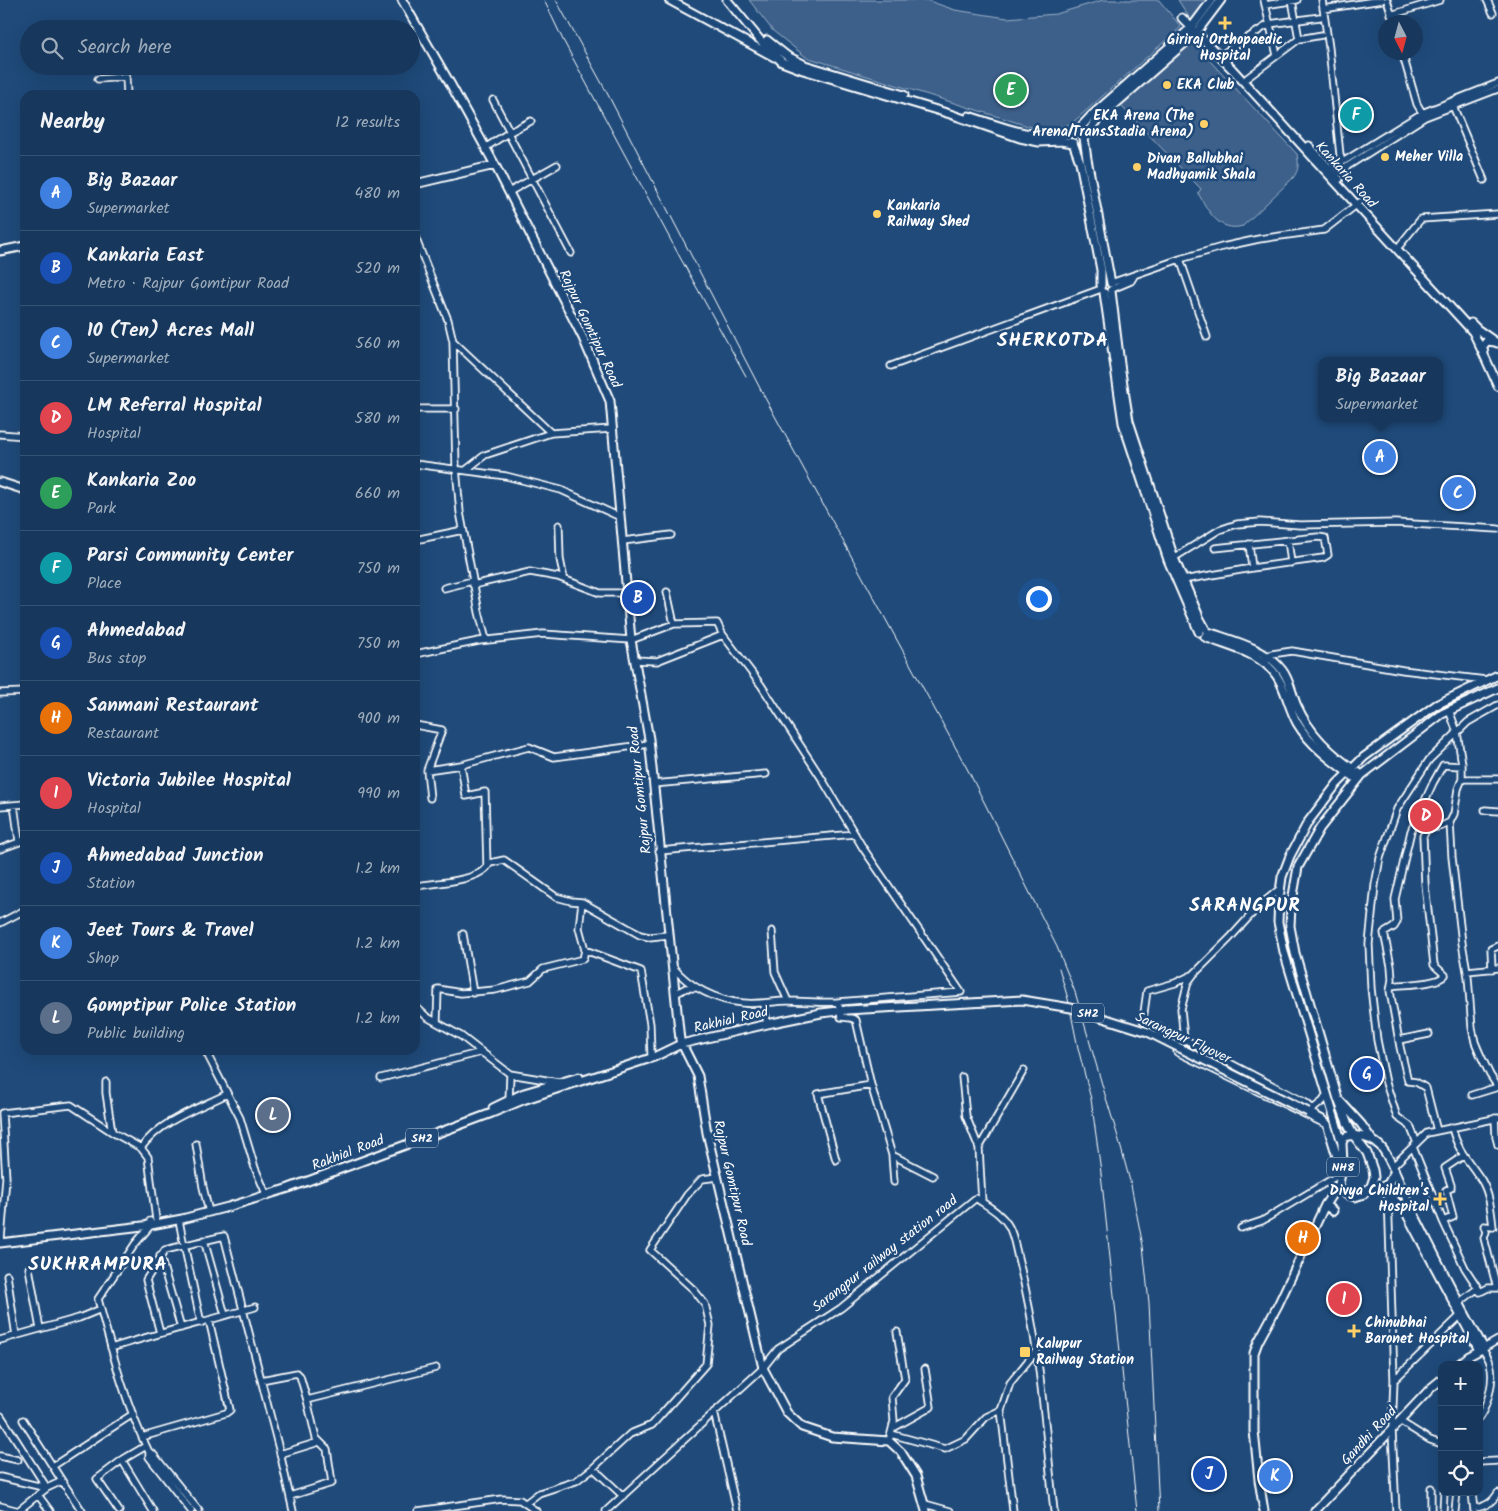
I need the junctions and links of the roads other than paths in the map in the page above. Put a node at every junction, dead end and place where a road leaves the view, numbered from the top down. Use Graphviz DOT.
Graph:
graph roads {
  1 [pos="403,0"];
  2 [pos="409,0"];
  3 [pos="669,0"];
  4 [pos="727,0"];
  5 [pos="733,0"];
  6 [pos="1212,0"];
  7 [pos="1221,0"];
  8 [pos="1294,0"];
  9 [pos="1322,0"];
  10 [pos="1382,0"];
  11 [pos="1387,0"];
  12 [pos="1440,0"];
  13 [pos="1487,0"];
  14 [pos="1264,3"];
  15 [pos="1498,4"];
  16 [pos="406,8"];
  17 [pos="1324,9"];
  18 [pos="1392,15"];
  19 [pos="1320,17"];
  20 [pos="1182,18"];
  21 [pos="413,20"];
  22 [pos="1296,20"];
  23 [pos="1269,24"];
  24 [pos="1195,29"];
  25 [pos="420,32"];
  26 [pos="1322,35"];
  27 [pos="1299,39"];
  28 [pos="769,46"];
  29 [pos="755,47"];
  30 [pos="1224,53"];
  31 [pos="1278,55"];
  32 [pos="1404,60"];
  33 [pos="782,62"];
  34 [pos="799,66"];
  35 [pos="1246,78"];
  36 [pos="98,79"];
  37 [pos="1498,83"];
  38 [pos="1498,89"];
  39 [pos="127,90"];
  40 [pos="493,100"];
  41 [pos="1453,106"];
  42 [pos="1423,115"];
  43 [pos="531,121"];
  44 [pos="989,126"];
  45 [pos="509,133"];
  46 [pos="1075,133"];
  47 [pos="1084,138"];
  48 [pos="1073,143"];
  49 [pos="485,148"];
  50 [pos="1342,161"];
  51 [pos="557,165"];
  52 [pos="495,166"];
  53 [pos="1331,173"];
  54 [pos="533,179"];
  55 [pos="1484,180"];
  56 [pos="420,183"];
  57 [pos="508,192"];
  58 [pos="1358,203"];
  59 [pos="1498,214"];
  60 [pos="1400,245"];
  61 [pos="20,247"];
  62 [pos="420,250"];
  63 [pos="0,252"];
  64 [pos="571,254"];
  65 [pos="1180,259"];
  66 [pos="1107,288"];
  67 [pos="1207,337"];
  68 [pos="453,341"];
  69 [pos="1498,343"];
  70 [pos="1484,355"];
  71 [pos="891,366"];
  72 [pos="1498,386"];
  73 [pos="420,409"];
  74 [pos="456,409"];
  75 [pos="612,429"];
  76 [pos="551,433"];
  77 [pos="0,434"];
  78 [pos="20,436"];
  79 [pos="420,464"];
  80 [pos="456,468"];
  81 [pos="466,470"];
  82 [pos="0,482"];
  83 [pos="20,488"];
  84 [pos="620,517"];
  85 [pos="559,525"];
  86 [pos="1498,529"];
  87 [pos="463,530"];
  88 [pos="670,536"];
  89 [pos="420,539"];
  90 [pos="623,540"];
  91 [pos="1288,540"];
  92 [pos="1249,544"];
  93 [pos="1215,548"];
  94 [pos="1171,559"];
  95 [pos="1291,563"];
  96 [pos="1252,568"];
  97 [pos="564,579"];
  98 [pos="1183,580"];
  99 [pos="473,583"];
  100 [pos="444,588"];
  101 [pos="667,592"];
  102 [pos="627,593"];
  103 [pos="674,624"];
  104 [pos="1204,632"];
  105 [pos="723,634"];
  106 [pos="486,640"];
  107 [pos="632,640"];
  108 [pos="420,653"];
  109 [pos="635,660"];
  110 [pos="1266,660"];
  111 [pos="1498,675"];
  112 [pos="1486,680"];
  113 [pos="1498,688"];
  114 [pos="20,692"];
  115 [pos="0,693"];
  116 [pos="1498,705"];
  117 [pos="1449,710"];
  118 [pos="420,727"];
  119 [pos="1457,732"];
  120 [pos="649,744"];
  121 [pos="461,765"];
  122 [pos="1462,766"];
  123 [pos="427,770"];
  124 [pos="1349,770"];
  125 [pos="766,774"];
  126 [pos="1360,778"];
  127 [pos="1462,779"];
  128 [pos="1498,779"];
  129 [pos="653,784"];
  130 [pos="430,798"];
  131 [pos="20,804"];
  132 [pos="14,805"];
  133 [pos="0,806"];
  134 [pos="1485,810"];
  135 [pos="1498,810"];
  136 [pos="1450,822"];
  137 [pos="20,831"];
  138 [pos="855,834"];
  139 [pos="20,841"];
  140 [pos="0,849"];
  141 [pos="659,851"];
  142 [pos="487,869"];
  143 [pos="420,885"];
  144 [pos="1281,888"];
  145 [pos="582,902"];
  146 [pos="20,912"];
  147 [pos="0,922"];
  148 [pos="772,931"];
  149 [pos="463,934"];
  150 [pos="668,935"];
  151 [pos="1498,946"];
  152 [pos="584,950"];
  153 [pos="672,966"];
  154 [pos="1495,968"];
  155 [pos="1467,971"];
  156 [pos="1194,974"];
  157 [pos="1392,986"];
  158 [pos="696,988"];
  159 [pos="473,992"];
  160 [pos="675,994"];
  161 [pos="788,1001"];
  162 [pos="838,1002"];
  163 [pos="764,1003"];
  164 [pos="420,1011"];
  165 [pos="843,1011"];
  166 [pos="437,1022"];
  167 [pos="767,1024"];
  168 [pos="1429,1034"];
  169 [pos="1184,1039"];
  170 [pos="1398,1040"];
  171 [pos="680,1042"];
  172 [pos="482,1052"];
  173 [pos="651,1054"];
  174 [pos="208,1055"];
  175 [pos="1024,1070"];
  176 [pos="510,1074"];
  177 [pos="962,1077"];
  178 [pos="381,1078"];
  179 [pos="106,1082"];
  180 [pos="558,1082"];
  181 [pos="870,1084"];
  182 [pos="1498,1087"];
  183 [pos="227,1094"];
  184 [pos="1328,1094"];
  185 [pos="1472,1095"];
  186 [pos="1338,1099"];
  187 [pos="509,1100"];
  188 [pos="1311,1111"];
  189 [pos="1496,1118"];
  190 [pos="1326,1120"];
  191 [pos="1336,1121"];
  192 [pos="1348,1125"];
  193 [pos="1452,1127"];
  194 [pos="1437,1130"];
  195 [pos="112,1132"];
  196 [pos="1354,1136"];
  197 [pos="1373,1141"];
  198 [pos="1342,1143"];
  199 [pos="196,1144"];
  200 [pos="1497,1144"];
  201 [pos="1415,1145"];
  202 [pos="141,1148"];
  203 [pos="979,1148"];
  204 [pos="1498,1151"];
  205 [pos="892,1155"];
  206 [pos="1463,1156"];
  207 [pos="836,1160"];
  208 [pos="1393,1170"];
  209 [pos="1342,1173"];
  210 [pos="934,1176"];
  211 [pos="718,1177"];
  212 [pos="894,1182"];
  213 [pos="1339,1184"];
  214 [pos="1371,1186"];
  215 [pos="1380,1188"];
  216 [pos="1388,1193"];
  217 [pos="267,1194"];
  218 [pos="982,1202"];
  219 [pos="1325,1205"];
  220 [pos="208,1208"];
  221 [pos="1333,1211"];
  222 [pos="179,1220"];
  223 [pos="1443,1221"];
  224 [pos="152,1222"];
  225 [pos="1240,1228"];
  226 [pos="0,1239"];
  227 [pos="204,1240"];
  228 [pos="184,1241"];
  229 [pos="0,1243"];
  230 [pos="185,1250"];
  231 [pos="160,1256"];
  232 [pos="29,1268"];
  233 [pos="7,1275"];
  234 [pos="1478,1288"];
  235 [pos="1498,1288"];
  236 [pos="1460,1302"];
  237 [pos="255,1306"];
  238 [pos="101,1309"];
  239 [pos="243,1310"];
  240 [pos="226,1315"];
  241 [pos="1461,1315"];
  242 [pos="209,1320"];
  243 [pos="201,1323"];
  244 [pos="181,1328"];
  245 [pos="40,1329"];
  246 [pos="897,1332"];
  247 [pos="160,1333"];
  248 [pos="16,1336"];
  249 [pos="0,1340"];
  250 [pos="1498,1340"];
  251 [pos="111,1348"];
  252 [pos="1482,1349"];
  253 [pos="1036,1351"];
  254 [pos="1462,1361"];
  255 [pos="436,1368"];
  256 [pos="763,1368"];
  257 [pos="925,1369"];
  258 [pos="261,1380"];
  259 [pos="1394,1380"];
  260 [pos="1438,1382"];
  261 [pos="308,1400"];
  262 [pos="1001,1410"];
  263 [pos="714,1412"];
  264 [pos="1483,1412"];
  265 [pos="133,1414"];
  266 [pos="1,1416"];
  267 [pos="23,1420"];
  268 [pos="1401,1422"];
  269 [pos="1392,1431"];
  270 [pos="891,1434"];
  271 [pos="142,1437"];
  272 [pos="318,1442"];
  273 [pos="1438,1443"];
  274 [pos="146,1446"];
  275 [pos="149,1452"];
  276 [pos="280,1454"];
  277 [pos="0,1456"];
  278 [pos="18,1460"];
  279 [pos="122,1460"];
  280 [pos="1498,1461"];
  281 [pos="1483,1462"];
  282 [pos="53,1466"];
  283 [pos="593,1468"];
  284 [pos="0,1477"];
  285 [pos="62,1481"];
  286 [pos="47,1488"];
  287 [pos="1431,1488"];
  288 [pos="1498,1493"];
  289 [pos="38,1495"];
  290 [pos="290,1496"];
  291 [pos="623,1496"];
  292 [pos="1444,1496"];
  293 [pos="1457,1496"];
  294 [pos="1472,1496"];
  295 [pos="526,1504"];
  296 [pos="0,1506"];
  297 [pos="926,1507"];
  298 [pos="1474,1510"];
  299 [pos="18,1511"];
  300 [pos="50,1511"];
  301 [pos="82,1511"];
  302 [pos="119,1511"];
  303 [pos="153,1511"];
  304 [pos="191,1511"];
  305 [pos="199,1511"];
  306 [pos="293,1511"];
  307 [pos="418,1511"];
  308 [pos="536,1511"];
  309 [pos="606,1511"];
  310 [pos="737,1511"];
  311 [pos="950,1511"];
  312 [pos="1014,1511"];
  313 [pos="1054,1511"];
  314 [pos="1264,1511"];
  315 [pos="1315,1511"];
  316 [pos="1396,1511"];
  317 [pos="1431,1511"];
  318 [pos="1443,1511"];
  319 [pos="1455,1511"];
  1 -- 16 [label="main road, Rajpur Gomtipur Road"];
  2 -- 16 [label="street"];
  3 -- 29 [label="main road"];
  4 -- 28 [label="main road"];
  5 -- 28 [label="main road"];
  6 -- 24 [label="main road"];
  7 -- 24 [label="main road"];
  8 -- 14 [label="street"];
  8 -- 22 [label="street"];
  9 -- 17 [label="street"];
  10 -- 17 [label="street"];
  11 -- 18 [label="street"];
  12 -- 18 [label="street"];
  13 -- 15 [label="street"];
  14 -- 23 [label="street"];
  16 -- 21 [label="main road, Rajpur Gomtipur Road"];
  17 -- 50 [label="street"];
  19 -- 22 [label="street"];
  20 -- 24 [label="main road, Kankaria Road"];
  22 -- 23 [label="street"];
  22 -- 27 [label="street"];
  23 -- 30 [label="street"];
  23 -- 31 [label="street"];
  24 -- 30 [label="main road"];
  24 -- 46 [label="main road"];
  24 -- 47 [label="main road"];
  24 -- 53 [label="main road, Kankaria Road"];
  25 -- 49 [label="main road, Rajpur Gomtipur Road"];
  26 -- 27 [label="street"];
  27 -- 31 [label="street"];
  28 -- 29 [label="main road"];
  28 -- 33 [label="main road"];
  28 -- 34 [label="main road"];
  29 -- 33 [label="main road"];
  30 -- 35 [label="main road"];
  31 -- 35 [label="street"];
  32 -- 42 [label="street"];
  33 -- 34 [label="main road"];
  34 -- 44 [label="main road"];
  35 -- 53 [label="main road"];
  36 -- 39 [label="street"];
  37 -- 42 [label="street"];
  38 -- 41 [label="street"];
  40 -- 45 [label="street"];
  41 -- 42 [label="street"];
  41 -- 55 [label="street"];
  42 -- 50 [label="street"];
  42 -- 53 [label="street"];
  43 -- 45 [label="street"];
  44 -- 46 [label="main road"];
  44 -- 48 [label="main road"];
  45 -- 49 [label="street"];
  45 -- 54 [label="street"];
  46 -- 47 [label="main road"];
  46 -- 48 [label="main road"];
  47 -- 48 [label="main road"];
  47 -- 66 [label="main road"];
  48 -- 66 [label="main road"];
  49 -- 52 [label="main road, Rajpur Gomtipur Road"];
  50 -- 53 [label="street"];
  51 -- 54 [label="street"];
  52 -- 56 [label="main road"];
  52 -- 57 [label="main road, Rajpur Gomtipur Road"];
  53 -- 58 [label="main road"];
  54 -- 57 [label="street"];
  54 -- 64 [label="street"];
  57 -- 75 [label="main road, Rajpur Gomtipur Road"];
  58 -- 60 [label="main road"];
  58 -- 65 [label="street"];
  58 -- 70 [label="main road, Kankaria Road"];
  59 -- 60 [label="street"];
  60 -- 69 [label="main road"];
  61 -- 63 [label="main road"];
  62 -- 68 [label="street"];
  65 -- 66 [label="street"];
  65 -- 67 [label="street"];
  66 -- 71 [label="street"];
  66 -- 94 [label="main road"];
  68 -- 74 [label="street"];
  68 -- 76 [label="street"];
  69 -- 70 [label="main road"];
  70 -- 72 [label="main road, Kankaria Road"];
  73 -- 74 [label="street"];
  74 -- 80 [label="street"];
  75 -- 76 [label="street"];
  75 -- 84 [label="main road, Rajpur Gomtipur Road"];
  76 -- 81 [label="street"];
  77 -- 78 [label="street"];
  79 -- 80 [label="street"];
  80 -- 81 [label="street"];
  80 -- 87 [label="street"];
  81 -- 84 [label="street"];
  82 -- 83 [label="main road"];
  84 -- 90 [label="main road, Rajpur Gomtipur Road"];
  85 -- 97 [label="street"];
  86 -- 94 [label="street"];
  87 -- 89 [label="street"];
  87 -- 99 [label="street"];
  88 -- 90 [label="street"];
  90 -- 102 [label="main road, Rajpur Gomtipur Road"];
  91 -- 92 [label="street"];
  91 -- 95 [label="street"];
  91 -- 95 [label="street"];
  92 -- 93 [label="street"];
  92 -- 96 [label="street"];
  94 -- 98 [label="main road"];
  94 -- 104 [label="main road"];
  95 -- 96 [label="street"];
  96 -- 98 [label="street"];
  97 -- 99 [label="street"];
  97 -- 102 [label="street"];
  98 -- 104 [label="main road"];
  99 -- 100 [label="street"];
  99 -- 106 [label="street"];
  101 -- 103 [label="street"];
  102 -- 107 [label="main road, Rajpur Gomtipur Road"];
  103 -- 105 [label="street"];
  103 -- 107 [label="street"];
  104 -- 110 [label="main road"];
  105 -- 109 [label="street"];
  105 -- 138 [label="street"];
  106 -- 107 [label="street"];
  106 -- 108 [label="street"];
  107 -- 109 [label="main road, Rajpur Gomtipur Road"];
  109 -- 120 [label="main road, Rajpur Gomtipur Road"];
  110 -- 112 [label="street"];
  110 -- 124 [label="main road"];
  111 -- 112 [label="main road"];
  112 -- 124 [label="main road"];
  113 -- 117 [label="main road"];
  114 -- 115 [label="street"];
  116 -- 119 [label="street"];
  117 -- 119 [label="street"];
  117 -- 126 [label="main road"];
  118 -- 123 [label="street"];
  119 -- 122 [label="street"];
  119 -- 201 [label="street"];
  120 -- 121 [label="street"];
  120 -- 129 [label="main road, Rajpur Gomtipur Road"];
  121 -- 123 [label="street"];
  121 -- 142 [label="street"];
  122 -- 127 [label="street"];
  122 -- 157 [label="street"];
  123 -- 130 [label="street"];
  124 -- 126 [label="main road"];
  124 -- 144 [label="main road"];
  125 -- 129 [label="street"];
  126 -- 186 [label="main road"];
  127 -- 128 [label="street"];
  127 -- 136 [label="street"];
  129 -- 141 [label="main road, Rajpur Gomtipur Road"];
  131 -- 132 [label="street"];
  132 -- 133 [label="street"];
  132 -- 137 [label="street"];
  134 -- 135 [label="street"];
  136 -- 155 [label="street"];
  136 -- 157 [label="street"];
  138 -- 141 [label="street"];
  138 -- 162 [label="street"];
  139 -- 140 [label="street"];
  141 -- 150 [label="main road, Rajpur Gomtipur Road"];
  142 -- 143 [label="street"];
  142 -- 145 [label="street"];
  144 -- 156 [label="street"];
  144 -- 184 [label="main road"];
  145 -- 150 [label="street"];
  145 -- 152 [label="street"];
  146 -- 147 [label="street"];
  148 -- 161 [label="street"];
  149 -- 159 [label="street"];
  150 -- 153 [label="main road, Rajpur Gomtipur Road"];
  151 -- 154 [label="street"];
  152 -- 159 [label="street"];
  152 -- 173 [label="street"];
  153 -- 158 [label="street"];
  153 -- 160 [label="main road, Rajpur Gomtipur Road"];
  154 -- 155 [label="street"];
  155 -- 182 [label="street"];
  156 -- 169 [label="street"];
  156 -- 169 [label="street"];
  157 -- 170 [label="street"];
  158 -- 160 [label="street"];
  158 -- 163 [label="street"];
  159 -- 166 [label="street"];
  160 -- 171 [label="main road, Rajpur Gomtipur Road"];
  161 -- 162 [label="street"];
  161 -- 163 [label="street"];
  162 -- 165 [label="street"];
  163 -- 167 [label="street"];
  164 -- 166 [label="street"];
  165 -- 167 [label="main road, Rakhial Road / SH2"];
  165 -- 181 [label="street"];
  165 -- 188 [label="main road, Sarangpur Flyover / SH2, bridge"];
  166 -- 172 [label="street"];
  167 -- 171 [label="main road, Rakhial Road / SH2"];
  168 -- 170 [label="street"];
  169 -- 188 [label="street"];
  169 -- 190 [label="street"];
  170 -- 194 [label="street"];
  171 -- 173 [label="main road, Rakhial Road / SH2"];
  171 -- 211 [label="main road, Rajpur Gomtipur Road"];
  171 -- 217 [label="main road, Rakhial Road / SH2"];
  172 -- 176 [label="street"];
  172 -- 178 [label="street"];
  173 -- 180 [label="main road, Rakhial Road / SH2"];
  174 -- 183 [label="street"];
  175 -- 203 [label="street"];
  176 -- 180 [label="street"];
  176 -- 187 [label="street"];
  177 -- 203 [label="street"];
  179 -- 195 [label="street"];
  180 -- 187 [label="main road, Rakhial Road / SH2"];
  181 -- 205 [label="street"];
  181 -- 207 [label="street"];
  182 -- 185 [label="street"];
  183 -- 202 [label="street"];
  183 -- 217 [label="street"];
  184 -- 188 [label="street"];
  184 -- 191 [label="main road"];
  186 -- 192 [label="main road"];
  186 -- 197 [label="main road"];
  187 -- 217 [label="main road, Rakhial Road / SH2"];
  188 -- 190 [label="main road, Sarangpur Flyover / SH2"];
  189 -- 193 [label="street"];
  189 -- 200 [label="street"];
  190 -- 191 [label="main road, Sarangpur Flyover"];
  190 -- 209 [label="main road"];
  191 -- 192 [label="main road, Sarangpur Flyover"];
  191 -- 198 [label="main road"];
  192 -- 196 [label="main road"];
  193 -- 194 [label="street"];
  193 -- 206 [label="street"];
  194 -- 201 [label="street"];
  195 -- 202 [label="street"];
  195 -- 226 [label="street"];
  196 -- 197 [label="main road"];
  196 -- 198 [label="main road, NH8"];
  196 -- 214 [label="main road, NH8"];
  197 -- 208 [label="main road"];
  198 -- 209 [label="main road, NH8"];
  199 -- 220 [label="street"];
  200 -- 204 [label="street"];
  201 -- 208 [label="street"];
  201 -- 223 [label="street"];
  202 -- 224 [label="street"];
  203 -- 218 [label="street"];
  205 -- 210 [label="street"];
  205 -- 212 [label="street"];
  206 -- 223 [label="street"];
  206 -- 235 [label="street"];
  208 -- 215 [label="main road"];
  208 -- 236 [label="main road"];
  209 -- 213 [label="main road, NH8"];
  209 -- 225 [label="street"];
  211 -- 256 [label="main road, Rajpur Gomtipur Road"];
  211 -- 283 [label="street"];
  213 -- 214 [label="main road, NH8"];
  213 -- 219 [label="main road"];
  214 -- 215 [label="main road"];
  215 -- 216 [label="main road"];
  216 -- 241 [label="main road"];
  216 -- 259 [label="street"];
  217 -- 220 [label="main road, Rakhial Road / SH2"];
  217 -- 222 [label="main road, Rakhial Road / SH2"];
  218 -- 253 [label="street"];
  218 -- 256 [label="street, Sarangpur railway station road"];
  219 -- 221 [label="main road"];
  219 -- 314 [label="main road"];
  220 -- 224 [label="main road, Rakhial Road / SH2"];
  222 -- 224 [label="main road, Rakhial Road / SH2"];
  222 -- 228 [label="street"];
  223 -- 234 [label="street"];
  224 -- 226 [label="main road, Rakhial Road / SH2"];
  224 -- 229 [label="main road, Rakhial Road / SH2"];
  224 -- 238 [label="street"];
  227 -- 231 [label="street"];
  227 -- 239 [label="street"];
  227 -- 240 [label="street"];
  230 -- 243 [label="street"];
  231 -- 244 [label="street"];
  231 -- 247 [label="street"];
  232 -- 245 [label="street"];
  233 -- 248 [label="street"];
  234 -- 235 [label="street"];
  234 -- 236 [label="street"];
  236 -- 252 [label="main road"];
  237 -- 239 [label="street"];
  238 -- 245 [label="street"];
  238 -- 251 [label="street"];
  239 -- 240 [label="street"];
  239 -- 258 [label="street"];
  240 -- 242 [label="street"];
  241 -- 252 [label="main road"];
  241 -- 259 [label="street"];
  242 -- 243 [label="street"];
  242 -- 271 [label="street"];
  243 -- 244 [label="street"];
  244 -- 247 [label="street"];
  245 -- 248 [label="street"];
  246 -- 270 [label="street"];
  247 -- 251 [label="street"];
  248 -- 249 [label="street"];
  250 -- 252 [label="street"];
  251 -- 265 [label="street"];
  252 -- 254 [label="main road"];
  252 -- 264 [label="street"];
  253 -- 262 [label="street"];
  253 -- 313 [label="street"];
  255 -- 261 [label="street"];
  256 -- 263 [label="street, Sarangpur railway station road"];
  256 -- 270 [label="main road, Rajpur Gomtipur Road"];
  257 -- 270 [label="street"];
  258 -- 261 [label="street"];
  258 -- 276 [label="street"];
  259 -- 269 [label="street"];
  260 -- 268 [label="main road, Gandhi Road"];
  261 -- 272 [label="street"];
  262 -- 270 [label="street"];
  262 -- 312 [label="street"];
  263 -- 291 [label="street, Sarangpur railway station road"];
  263 -- 310 [label="street"];
  265 -- 271 [label="street"];
  265 -- 282 [label="street"];
  266 -- 286 [label="street"];
  267 -- 282 [label="street"];
  268 -- 269 [label="main road, Gandhi Road"];
  268 -- 273 [label="street"];
  269 -- 315 [label="main road, Gandhi Road"];
  269 -- 316 [label="street"];
  270 -- 297 [label="main road"];
  271 -- 274 [label="street"];
  272 -- 276 [label="street"];
  272 -- 290 [label="street"];
  274 -- 275 [label="street"];
  274 -- 279 [label="street"];
  275 -- 304 [label="street"];
  275 -- 305 [label="street"];
  276 -- 290 [label="street"];
  277 -- 278 [label="street"];
  279 -- 302 [label="street"];
  279 -- 303 [label="street"];
  280 -- 281 [label="street"];
  282 -- 285 [label="street"];
  283 -- 291 [label="street"];
  283 -- 295 [label="street"];
  284 -- 286 [label="street"];
  285 -- 286 [label="street"];
  285 -- 301 [label="street"];
  286 -- 289 [label="street"];
  287 -- 317 [label="street"];
  288 -- 298 [label="street"];
  289 -- 299 [label="street"];
  289 -- 300 [label="street"];
  290 -- 306 [label="street"];
  291 -- 309 [label="street, Sarangpur railway station road"];
  292 -- 318 [label="street"];
  293 -- 319 [label="street"];
  294 -- 298 [label="street"];
  295 -- 307 [label="street"];
  295 -- 308 [label="street"];
  296 -- 299 [label="street"];
  297 -- 311 [label="street"];
}
